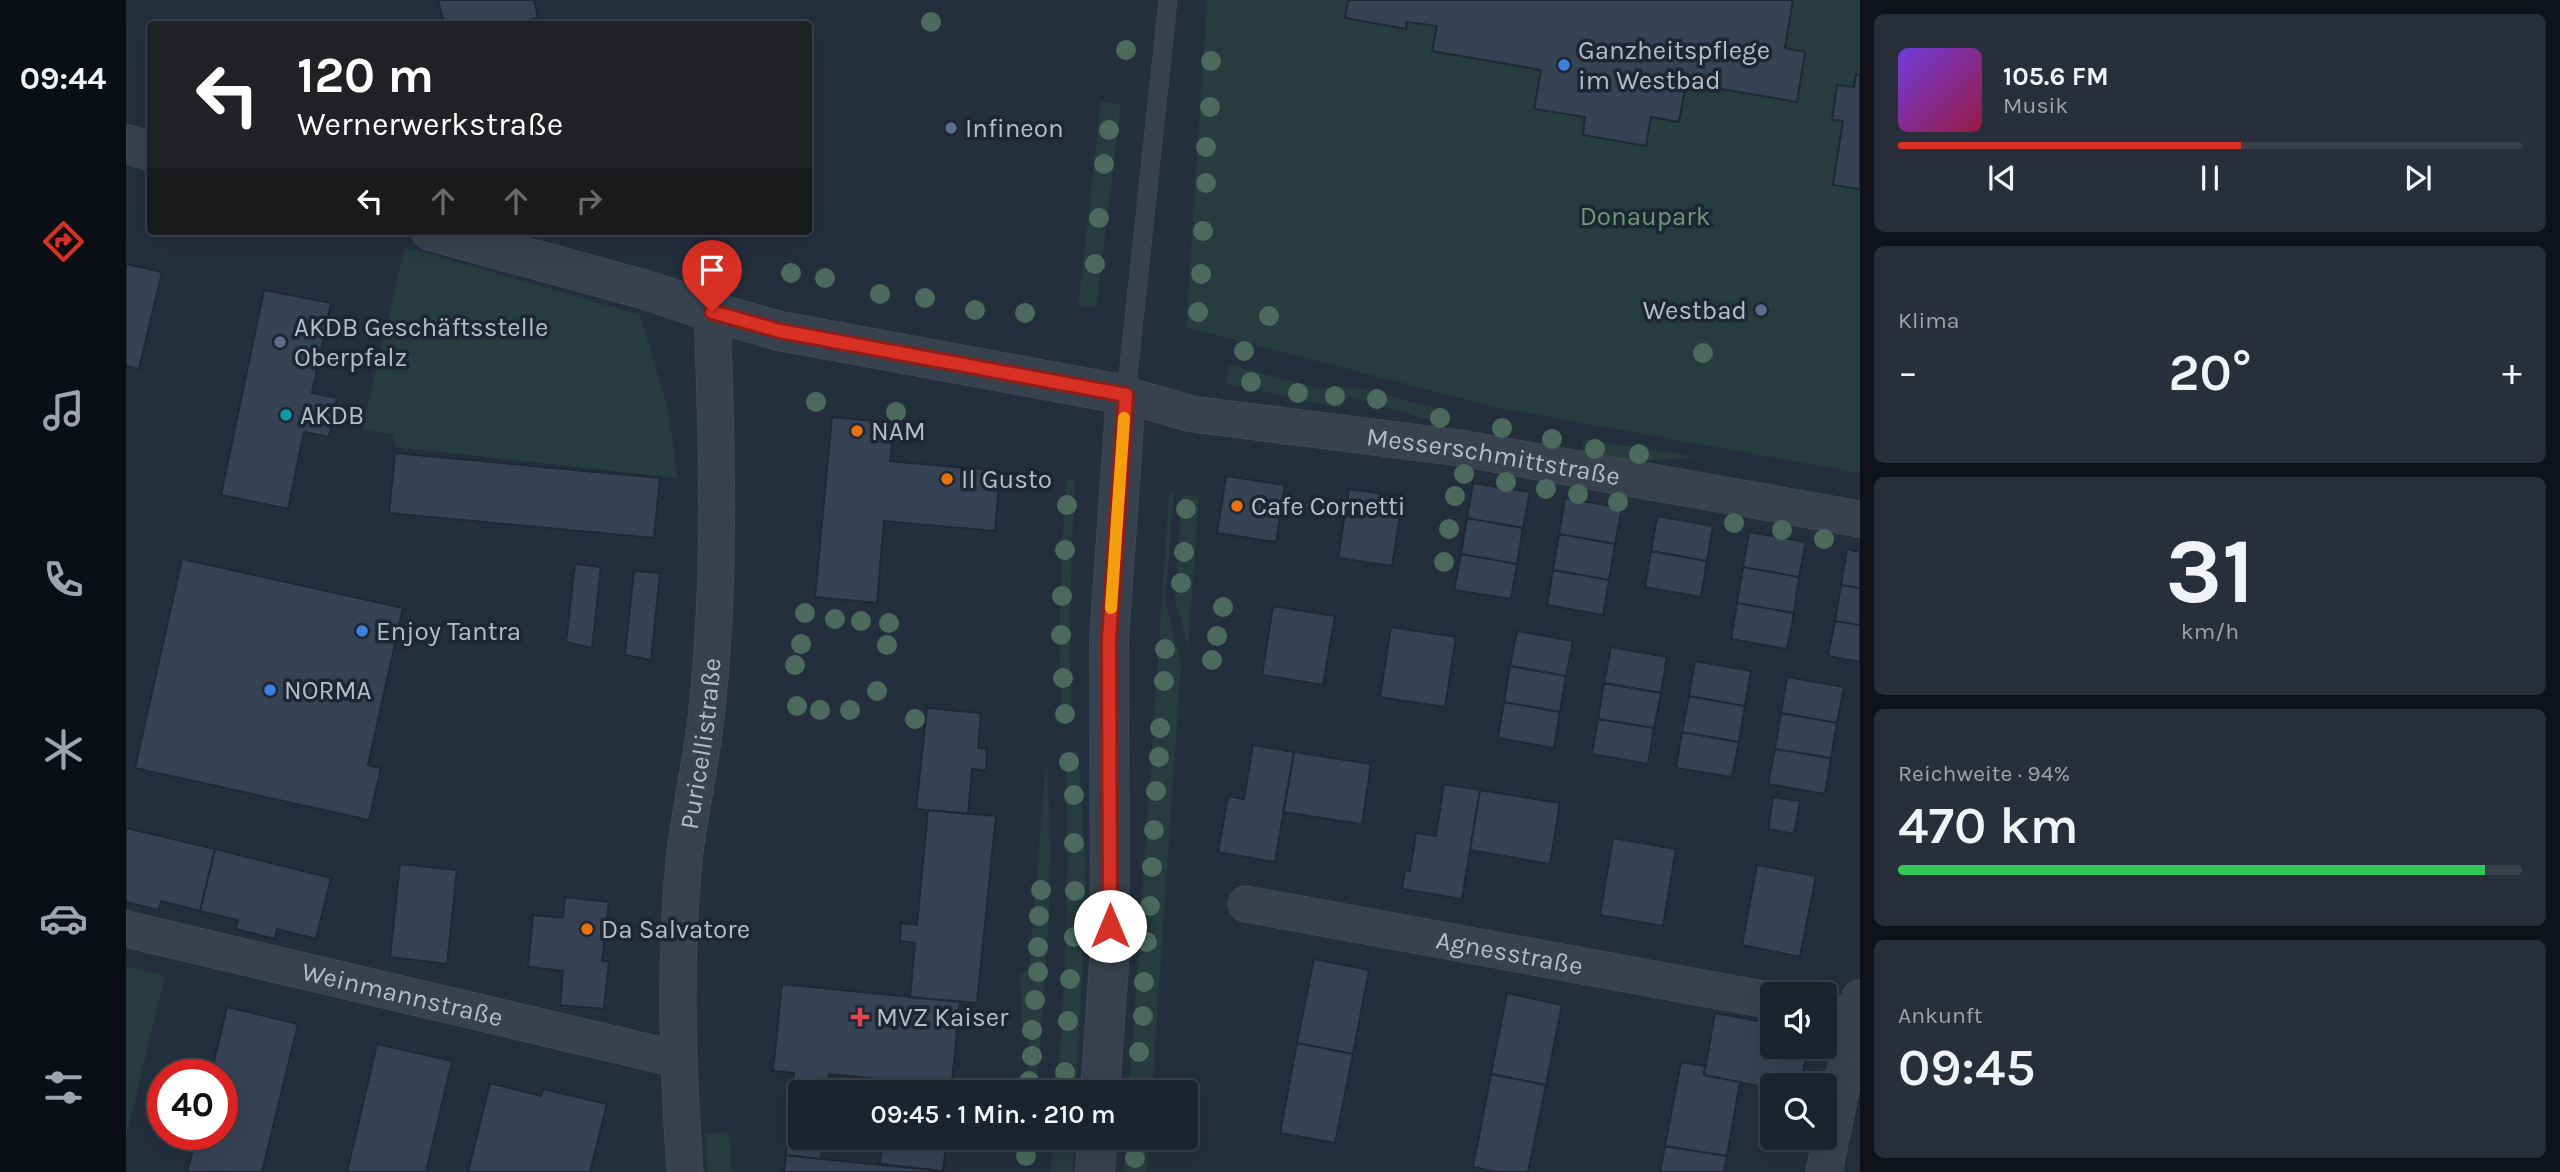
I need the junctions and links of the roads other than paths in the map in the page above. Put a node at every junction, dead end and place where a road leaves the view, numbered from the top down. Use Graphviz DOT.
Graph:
graph roads {
  1 [pos="1168,0"];
  2 [pos="126,144"];
  3 [pos="147,150"];
  4 [pos="446,235"];
  5 [pos="712,312"];
  6 [pos="1126,395"];
  7 [pos="1860,519"];
  8 [pos="1246,904"];
  9 [pos="126,929"];
  10 [pos="1760,999"];
  11 [pos="1847,1008"];
  12 [pos="677,1059"];
  13 [pos="1853,1070"];
  14 [pos="1101,1080"];
  15 [pos="1096,1150"];
  16 [pos="685,1172"];
  17 [pos="1095,1172"];
  18 [pos="1824,1172"];
  1 -- 6 [label="lane"];
  2 -- 3 [label="street"];
  4 -- 5 [label="street"];
  5 -- 6 [label="street"];
  5 -- 12 [label="street, Puricellistraße"];
  6 -- 7 [label="street, Messerschmittstraße"];
  6 -- 14 [label="street"];
  8 -- 10 [label="street, Agnesstraße"];
  9 -- 12 [label="street, Weinmannstraße"];
  11 -- 13 [label="street"];
  12 -- 16 [label="street, Puricellistraße"];
  13 -- 18 [label="street"];
  15 -- 17 [label="street"];
}
